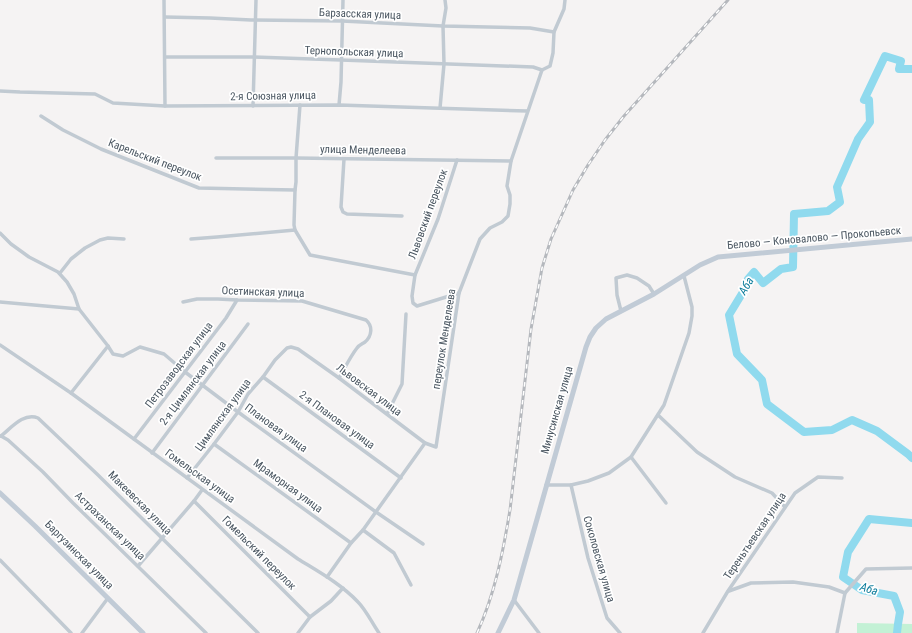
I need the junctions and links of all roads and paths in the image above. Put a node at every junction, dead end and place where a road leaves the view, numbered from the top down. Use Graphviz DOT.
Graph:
graph roads {
  1 [pos="164,0"];
  2 [pos="256,0"];
  3 [pos="342,0"];
  4 [pos="445,0"];
  5 [pos="565,0"];
  6 [pos="164,16"];
  7 [pos="255,20"];
  8 [pos="342,21"];
  9 [pos="443,26"];
  10 [pos="554,32"];
  11 [pos="165,57"];
  12 [pos="254,57"];
  13 [pos="341,60"];
  14 [pos="444,64"];
  15 [pos="542,70"];
  16 [pos="0,91"];
  17 [pos="300,105"];
  18 [pos="338,105"];
  19 [pos="165,106"];
  20 [pos="253,106"];
  21 [pos="440,108"];
  22 [pos="527,111"];
  23 [pos="41,116"];
  24 [pos="216,158"];
  25 [pos="296,158"];
  26 [pos="344,159"];
  27 [pos="457,160"];
  28 [pos="510,161"];
  29 [pos="295,190"];
  30 [pos="402,216"];
  31 [pos="295,230"];
  32 [pos="0,233"];
  33 [pos="191,238"];
  34 [pos="124,239"];
  35 [pos="912,239"];
  36 [pos="718,257"];
  37 [pos="60,273"];
  38 [pos="415,275"];
  39 [pos="684,276"];
  40 [pos="459,292"];
  41 [pos="654,294"];
  42 [pos="237,300"];
  43 [pos="0,302"];
  44 [pos="183,302"];
  45 [pos="79,309"];
  46 [pos="621,311"];
  47 [pos="406,314"];
  48 [pos="248,324"];
  49 [pos="0,345"];
  50 [pos="108,346"];
  51 [pos="291,347"];
  52 [pos="185,372"];
  53 [pos="263,377"];
  54 [pos="339,378"];
  55 [pos="203,385"];
  56 [pos="71,393"];
  57 [pos="238,412"];
  58 [pos="387,414"];
  59 [pos="658,415"];
  60 [pos="1,436"];
  61 [pos="134,439"];
  62 [pos="425,443"];
  63 [pos="214,444"];
  64 [pos="436,448"];
  65 [pos="152,452"];
  66 [pos="631,457"];
  67 [pos="187,478"];
  68 [pos="401,478"];
  69 [pos="842,478"];
  70 [pos="546,485"];
  71 [pos="571,486"];
  72 [pos="202,490"];
  73 [pos="0,493"];
  74 [pos="194,501"];
  75 [pos="666,503"];
  76 [pos="785,507"];
  77 [pos="376,512"];
  78 [pos="363,530"];
  79 [pos="162,538"];
  80 [pos="351,543"];
  81 [pos="423,544"];
  82 [pos="0,560"];
  83 [pos="138,566"];
  84 [pos="912,568"];
  85 [pos="327,577"];
  86 [pos="411,585"];
  87 [pos="343,588"];
  88 [pos="728,591"];
  89 [pos="845,593"];
  90 [pos="108,598"];
  91 [pos="514,600"];
  92 [pos="310,617"];
  93 [pos="71,633"];
  94 [pos="82,633"];
  95 [pos="143,633"];
  96 [pos="206,633"];
  97 [pos="258,633"];
  98 [pos="298,633"];
  99 [pos="379,633"];
  100 [pos="498,633"];
  101 [pos="539,633"];
  102 [pos="620,633"];
  103 [pos="703,633"];
  104 [pos="837,633"];
  1 -- 6 [label="street"];
  2 -- 7 [label="street"];
  3 -- 8 [label="street"];
  4 -- 9 [label="street"];
  5 -- 10 [label="street, переулок Менделеева"];
  6 -- 7 [label="street, Барзасская улица"];
  6 -- 11 [label="street"];
  7 -- 8 [label="street, Барзасская улица"];
  7 -- 12 [label="street"];
  8 -- 9 [label="street, Барзасская улица"];
  8 -- 13 [label="street"];
  9 -- 10 [label="street, Барзасская улица"];
  9 -- 14 [label="street"];
  10 -- 15 [label="street, переулок Менделеева"];
  11 -- 12 [label="street, Тернопольская улица"];
  11 -- 19 [label="street"];
  12 -- 13 [label="street, Тернопольская улица"];
  12 -- 20 [label="street"];
  13 -- 14 [label="street, Тернопольская улица"];
  13 -- 18 [label="street"];
  14 -- 15 [label="street, Тернопольская улица"];
  14 -- 21 [label="street"];
  15 -- 22 [label="street, переулок Менделеева"];
  16 -- 19 [label="street, 2-я Союзная улица"];
  17 -- 18 [label="street, 2-я Союзная улица"];
  17 -- 20 [label="street, 2-я Союзная улица"];
  17 -- 25 [label="street"];
  18 -- 21 [label="street, 2-я Союзная улица"];
  19 -- 20 [label="street, 2-я Союзная улица"];
  21 -- 22 [label="street, 2-я Союзная улица"];
  22 -- 28 [label="street, переулок Менделеева"];
  23 -- 29 [label="street, Карельский переулок"];
  24 -- 25 [label="street, улица Менделеева"];
  25 -- 26 [label="street, улица Менделеева"];
  25 -- 29 [label="street"];
  26 -- 27 [label="street, улица Менделеева"];
  26 -- 30 [label="street"];
  27 -- 28 [label="street, улица Менделеева"];
  27 -- 38 [label="street, Львовский переулок"];
  28 -- 40 [label="street, переулок Менделеева"];
  29 -- 31 [label="street"];
  31 -- 33 [label="street"];
  31 -- 38 [label="street"];
  32 -- 37 [label="street"];
  34 -- 37 [label="street"];
  35 -- 36 [label="main road, Белово — Коновалово — Прокопьевск"];
  36 -- 39 [label="main road, Минусинская улица"];
  37 -- 45 [label="street"];
  38 -- 40 [label="street, Львовский переулок"];
  39 -- 41 [label="main road, Минусинская улица"];
  39 -- 59 [label="street"];
  40 -- 64 [label="street, переулок Менделеева"];
  41 -- 46 [label="main road, Минусинская улица"];
  41 -- 46 [label="street"];
  42 -- 44 [label="street, Осетинская улица"];
  42 -- 52 [label="street, Петрозаводская улица"];
  42 -- 54 [label="street, Осетинская улица"];
  43 -- 45 [label="street"];
  45 -- 50 [label="street"];
  46 -- 70 [label="main road, Минусинская улица"];
  47 -- 58 [label="street"];
  48 -- 55 [label="street, 2-я Цимлянская улица"];
  49 -- 56 [label="street, Гомельская улица"];
  50 -- 52 [label="street, Плановая улица"];
  50 -- 56 [label="street"];
  51 -- 53 [label="street, Цимлянская улица"];
  51 -- 54 [label="street, Львовская улица"];
  52 -- 55 [label="street, Плановая улица"];
  52 -- 61 [label="street, Петрозаводская улица"];
  53 -- 57 [label="street, Цимлянская улица"];
  53 -- 68 [label="street, 2-я Плановая улица"];
  54 -- 58 [label="street, Львовская улица"];
  55 -- 57 [label="street, Плановая улица"];
  55 -- 65 [label="street, 2-я Цимлянская улица"];
  56 -- 61 [label="street, Гомельская улица"];
  57 -- 63 [label="street, Цимлянская улица"];
  57 -- 77 [label="street, Плановая улица"];
  58 -- 62 [label="street, Львовская улица"];
  59 -- 66 [label="street"];
  59 -- 76 [label="street"];
  60 -- 79 [label="street, Макеевская улица"];
  60 -- 83 [label="street, Астраханская улица"];
  61 -- 65 [label="street, Гомельская улица"];
  62 -- 64 [label="street, Львовская улица"];
  62 -- 68 [label="street"];
  63 -- 67 [label="street, Цимлянская улица"];
  63 -- 80 [label="street, Мраморная улица"];
  65 -- 67 [label="street, Гомельская улица"];
  66 -- 71 [label="street"];
  66 -- 75 [label="street"];
  67 -- 72 [label="street, Гомельская улица"];
  68 -- 77 [label="street"];
  69 -- 76 [label="street, Тереньтьевская улица"];
  70 -- 71 [label="street"];
  70 -- 91 [label="main road, Минусинская улица"];
  71 -- 102 [label="street, Соколовская улица"];
  72 -- 74 [label="street"];
  72 -- 85 [label="street, Гомельская улица"];
  73 -- 90 [label="main road, Баргузинская улица"];
  74 -- 79 [label="street"];
  74 -- 92 [label="street, Гомельский переулок"];
  76 -- 88 [label="street, Тереньтьевская улица"];
  77 -- 78 [label="street"];
  77 -- 81 [label="street, Плановая улица"];
  78 -- 80 [label="street"];
  78 -- 86 [label="street"];
  79 -- 83 [label="street"];
  79 -- 97 [label="street, Макеевская улица"];
  80 -- 85 [label="street"];
  82 -- 93 [label="street"];
  83 -- 96 [label="street, Астраханская улица"];
  84 -- 89 [label="street"];
  85 -- 87 [label="street, Гомельская улица"];
  87 -- 92 [label="street"];
  87 -- 99 [label="street, Гомельская улица"];
  88 -- 89 [label="street"];
  88 -- 103 [label="street, Тереньтьевская улица"];
  89 -- 104 [label="street"];
  90 -- 94 [label="street"];
  90 -- 95 [label="main road, Баргузинская улица"];
  91 -- 100 [label="main road, Минусинская улица"];
  91 -- 101 [label="street"];
  92 -- 98 [label="street"];
}
